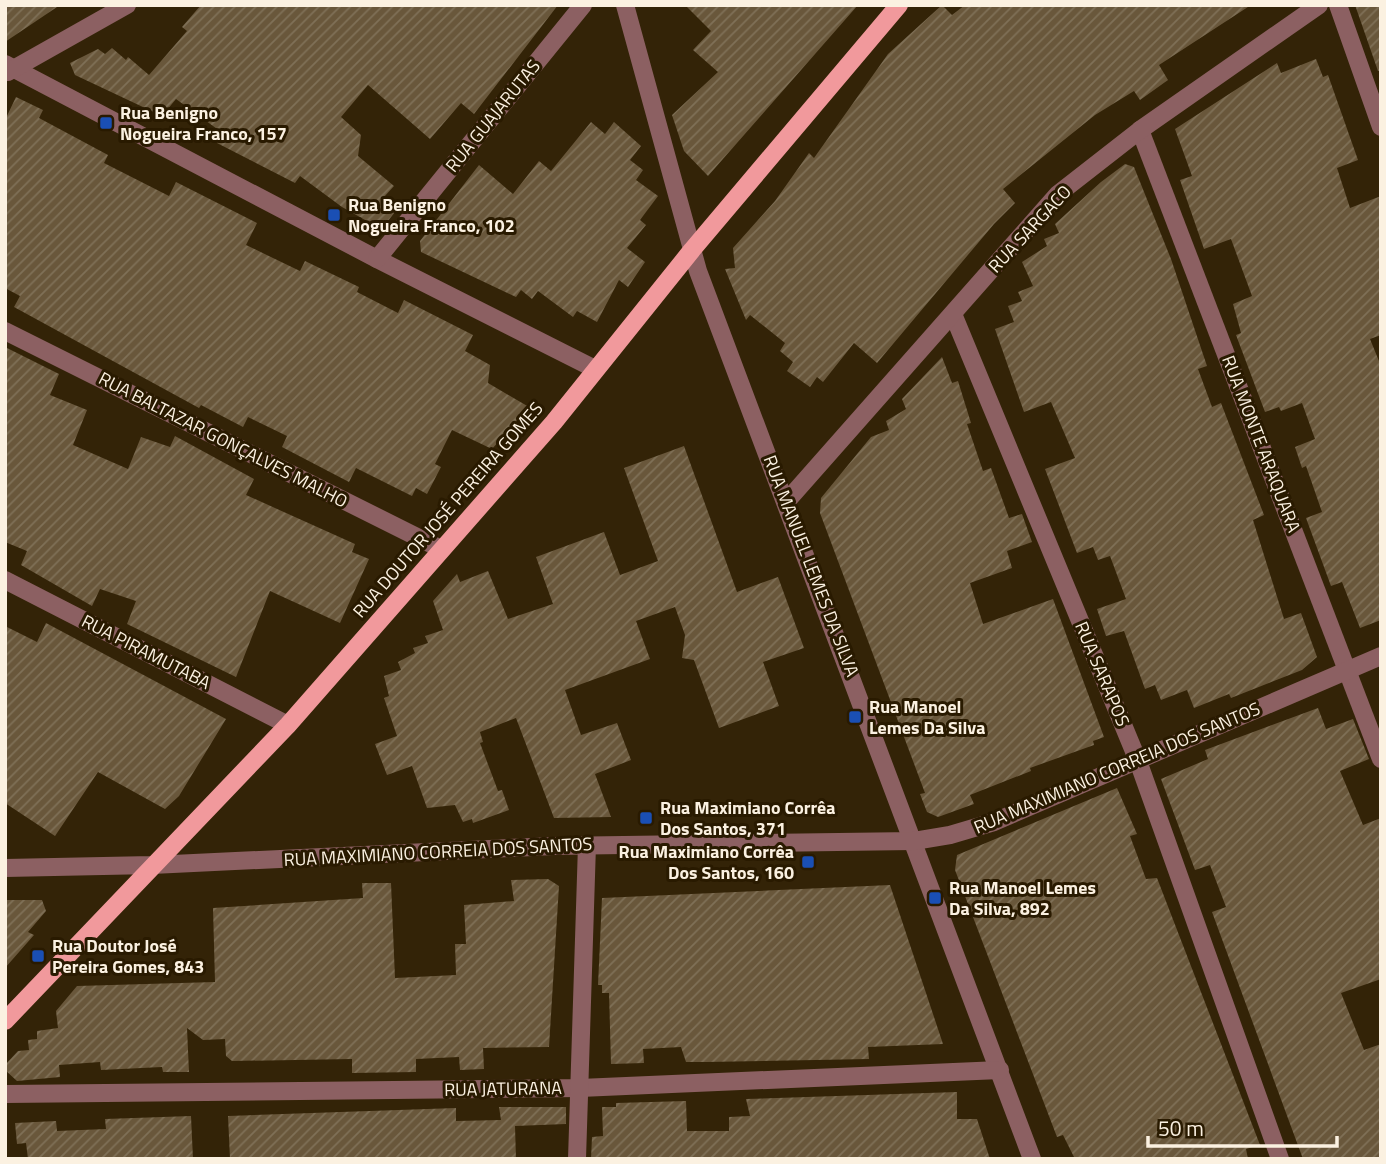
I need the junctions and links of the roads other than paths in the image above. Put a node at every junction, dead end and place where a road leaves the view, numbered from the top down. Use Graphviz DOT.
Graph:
graph roads {
  1 [pos="128,5"];
  2 [pos="583,5"];
  3 [pos="625,5"];
  4 [pos="899,5"];
  5 [pos="1319,5"];
  6 [pos="1338,5"];
  7 [pos="8,69"];
  8 [pos="1381,127"];
  9 [pos="1140,130"];
  10 [pos="692,250"];
  11 [pos="377,259"];
  12 [pos="953,314"];
  13 [pos="5,331"];
  14 [pos="595,369"];
  15 [pos="786,502"];
  16 [pos="441,549"];
  17 [pos="5,580"];
  18 [pos="1381,656"];
  19 [pos="1348,670"];
  20 [pos="288,725"];
  21 [pos="1381,759"];
  22 [pos="1138,761"];
  23 [pos="914,841"];
  24 [pos="587,845"];
  25 [pos="152,865"];
  26 [pos="5,868"];
  27 [pos="5,1021"];
  28 [pos="1000,1070"];
  29 [pos="580,1088"];
  30 [pos="5,1094"];
  31 [pos="577,1159"];
  32 [pos="1032,1159"];
  33 [pos="1280,1159"];
  1 -- 7 [label="street"];
  2 -- 11 [label="street, RUA GUAJARUTAS"];
  3 -- 10 [label="street, RUA MANUEL LEMES DA SILVA"];
  4 -- 10 [label="main road, RUA DOUTOR JOSÉ PEREIRA GOMES"];
  5 -- 9 [label="street, RUA SARGACO"];
  6 -- 8 [label="street"];
  7 -- 11 [label="street"];
  9 -- 12 [label="street, RUA SARGACO"];
  9 -- 19 [label="street, RUA MONTE ARAQUARA"];
  10 -- 14 [label="main road, RUA DOUTOR JOSÉ PEREIRA GOMES"];
  10 -- 15 [label="street, RUA MANUEL LEMES DA SILVA"];
  11 -- 14 [label="street"];
  12 -- 15 [label="street, RUA SARGACO"];
  12 -- 22 [label="street, RUA SARAPOS"];
  13 -- 16 [label="street, RUA BALTAZAR GONÇALVES MALHO"];
  14 -- 16 [label="main road, RUA DOUTOR JOSÉ PEREIRA GOMES"];
  15 -- 23 [label="street, RUA MANUEL LEMES DA SILVA"];
  16 -- 20 [label="main road, RUA DOUTOR JOSÉ PEREIRA GOMES"];
  17 -- 20 [label="street, RUA PIRAMUTABA"];
  18 -- 19 [label="street, RUA MAXIMIANO CORREIA DOS SANTOS"];
  19 -- 21 [label="street, RUA MONTE ARAQUARA"];
  19 -- 22 [label="street, RUA MAXIMIANO CORREIA DOS SANTOS"];
  20 -- 25 [label="main road, RUA DOUTOR JOSÉ PEREIRA GOMES"];
  22 -- 23 [label="street, RUA MAXIMIANO CORREIA DOS SANTOS"];
  22 -- 33 [label="street, RUA SARAPOS"];
  23 -- 24 [label="street, RUA MAXIMIANO CORREIA DOS SANTOS"];
  23 -- 28 [label="street, RUA MANUEL LEMES DA SILVA"];
  24 -- 25 [label="street, RUA MAXIMIANO CORREIA DOS SANTOS"];
  24 -- 29 [label="street"];
  25 -- 26 [label="street, RUA MAXIMIANO CORREIA DOS SANTOS"];
  25 -- 27 [label="main road, RUA DOUTOR JOSÉ PEREIRA GOMES"];
  28 -- 29 [label="street, RUA JATURANA"];
  28 -- 32 [label="street, RUA MANUEL LEMES DA SILVA"];
  29 -- 30 [label="street, RUA JATURANA"];
  29 -- 31 [label="street"];
}
